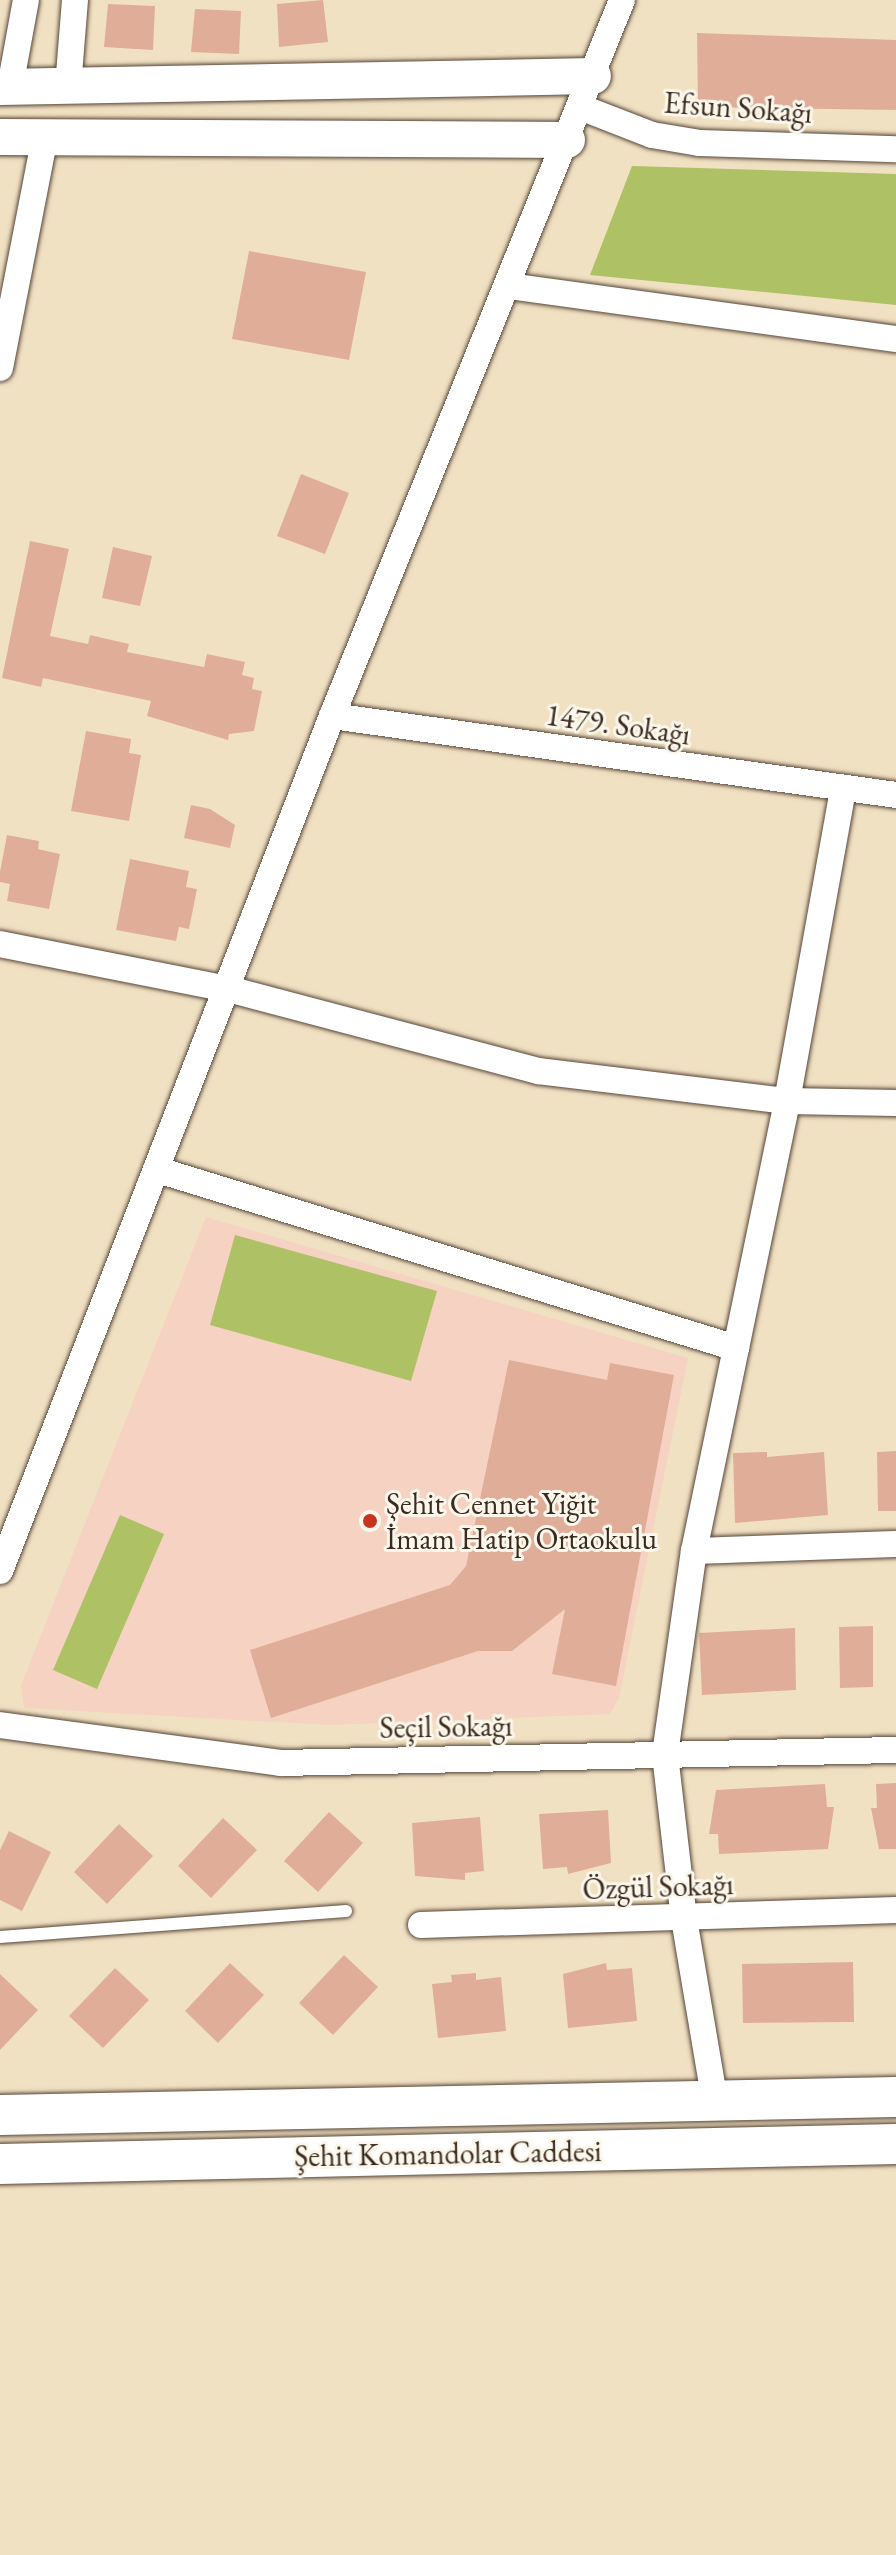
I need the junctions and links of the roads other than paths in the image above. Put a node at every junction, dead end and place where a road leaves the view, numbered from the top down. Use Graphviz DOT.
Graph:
graph roads {
  1 [pos="26,0"];
  2 [pos="75,0"];
  3 [pos="622,0"];
  4 [pos="5,87"];
  5 [pos="68,87"];
  6 [pos="586,92"];
  7 [pos="0,137"];
  8 [pos="45,137"];
  9 [pos="567,140"];
  10 [pos="896,149"];
  11 [pos="508,286"];
  12 [pos="896,339"];
  13 [pos="0,368"];
  14 [pos="332,716"];
  15 [pos="843,789"];
  16 [pos="896,795"];
  17 [pos="0,944"];
  18 [pos="228,989"];
  19 [pos="787,1101"];
  20 [pos="896,1103"];
  21 [pos="158,1170"];
  22 [pos="736,1348"];
  23 [pos="896,1544"];
  24 [pos="694,1551"];
  25 [pos="0,1571"];
  26 [pos="0,1725"];
  27 [pos="896,1750"];
  28 [pos="665,1754"];
  29 [pos="896,1910"];
  30 [pos="346,1911"];
  31 [pos="684,1919"];
  32 [pos="421,1925"];
  33 [pos="0,1937"];
  34 [pos="896,2097"];
  35 [pos="715,2102"];
  36 [pos="0,2115"];
  37 [pos="896,2144"];
  38 [pos="0,2164"];
  1 -- 4 [label="street"];
  2 -- 5 [label="street"];
  3 -- 6 [label="street"];
  4 -- 5 [label="street"];
  5 -- 6 [label="street"];
  6 -- 9 [label="street"];
  6 -- 10 [label="street, Efsun Sokağı"];
  7 -- 8 [label="street"];
  8 -- 9 [label="street"];
  8 -- 13 [label="street"];
  9 -- 11 [label="street"];
  11 -- 12 [label="street"];
  11 -- 14 [label="street"];
  14 -- 15 [label="street, 1479. Sokağı"];
  14 -- 18 [label="street"];
  15 -- 16 [label="street, 1479. Sokağı"];
  15 -- 19 [label="street"];
  17 -- 18 [label="street"];
  18 -- 19 [label="street"];
  18 -- 21 [label="street"];
  19 -- 20 [label="street"];
  19 -- 22 [label="street"];
  21 -- 22 [label="street"];
  21 -- 25 [label="street"];
  22 -- 24 [label="street"];
  23 -- 24 [label="street"];
  24 -- 28 [label="street"];
  26 -- 28 [label="street, Seçil Sokağı"];
  27 -- 28 [label="street, Seçil Sokağı"];
  28 -- 31 [label="street"];
  29 -- 31 [label="street, Özgül Sokağı"];
  30 -- 33 [label="lane"];
  31 -- 32 [label="street, Özgül Sokağı"];
  31 -- 35 [label="street"];
  34 -- 35 [label="main road, Şehit Komandolar Caddesi"];
  35 -- 36 [label="main road, Şehit Komandolar Caddesi"];
  37 -- 38 [label="main road, Şehit Komandolar Caddesi"];
}
